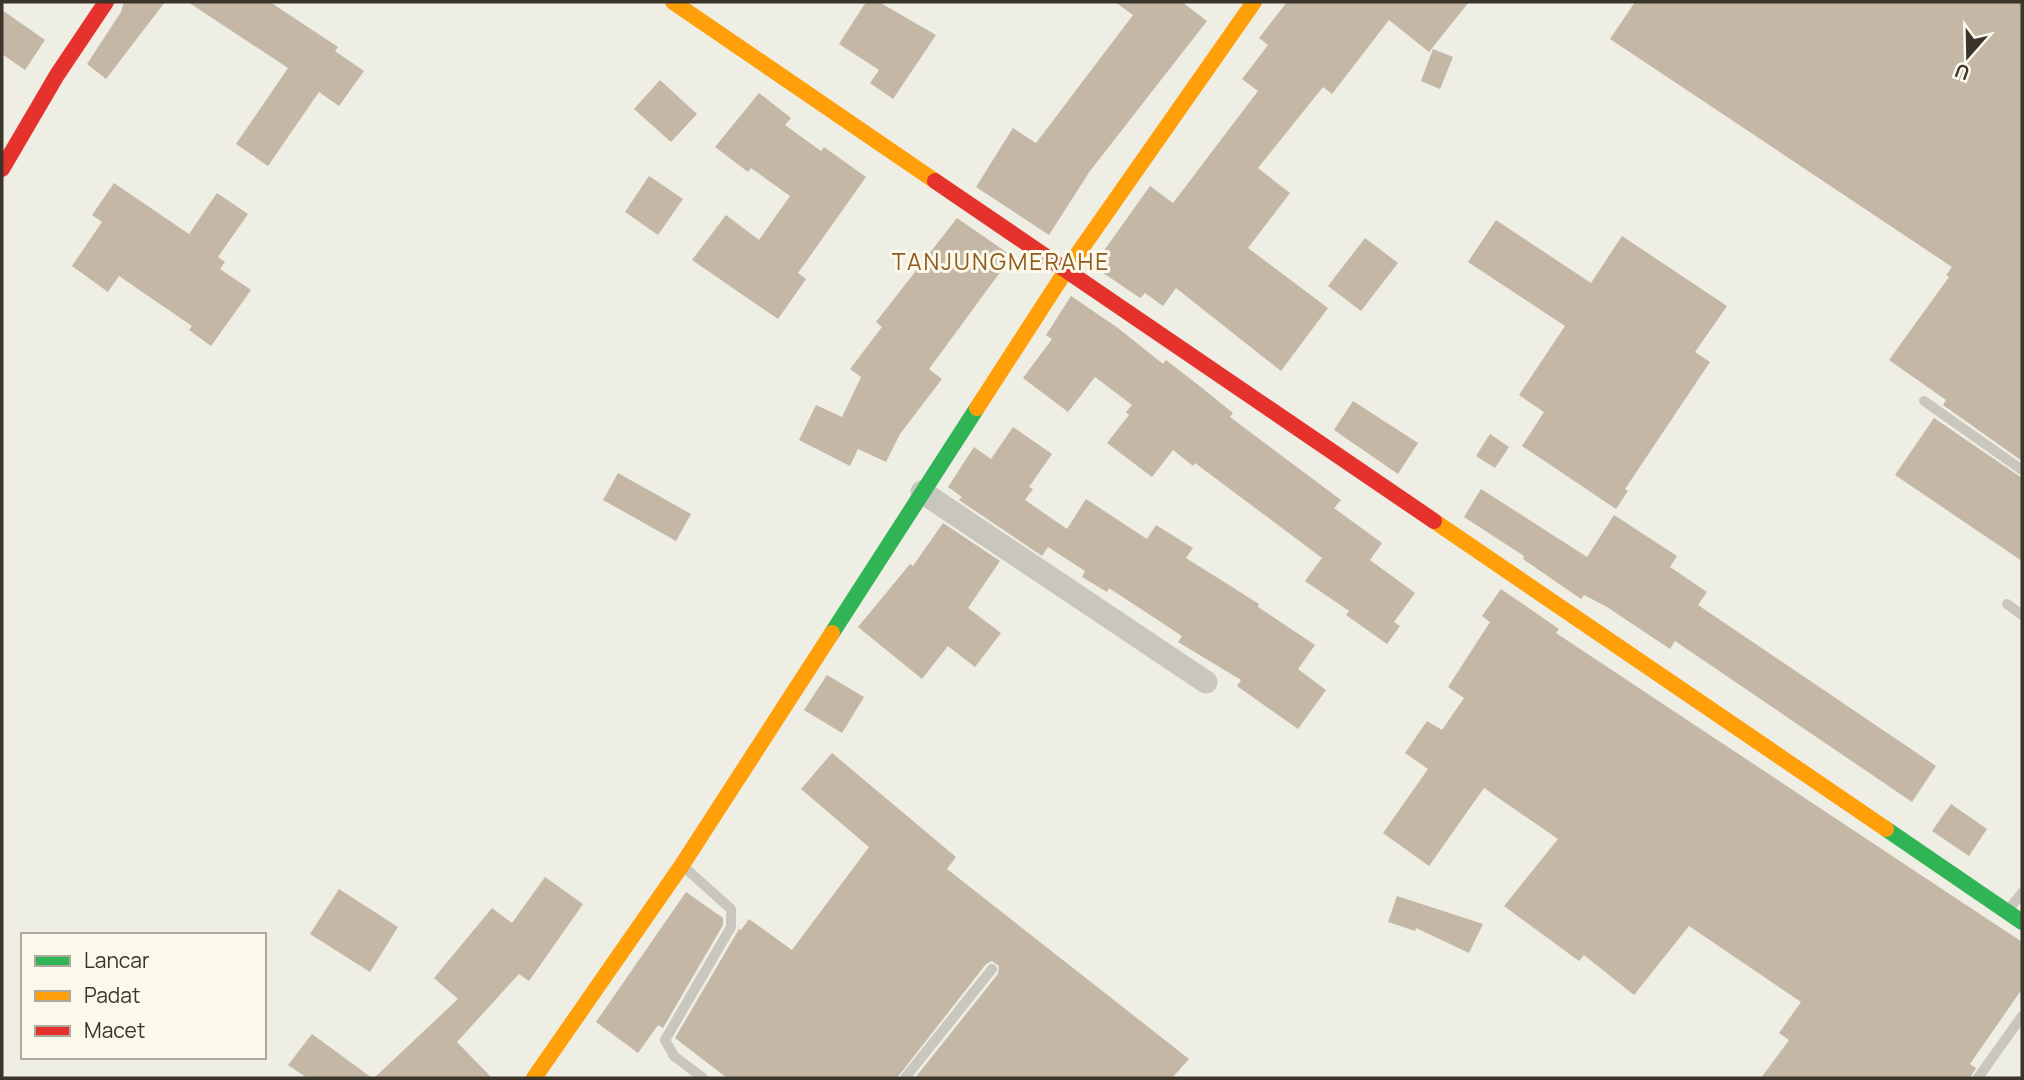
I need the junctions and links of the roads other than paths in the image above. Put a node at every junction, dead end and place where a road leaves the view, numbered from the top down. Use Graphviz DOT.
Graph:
graph roads {
  1 [pos="106,2"];
  2 [pos="673,2"];
  3 [pos="1254,2"];
  4 [pos="2,169"];
  5 [pos="1065,272"];
  6 [pos="1924,401"];
  7 [pos="2022,470"];
  8 [pos="922,492"];
  9 [pos="2007,604"];
  10 [pos="2022,615"];
  11 [pos="1206,682"];
  12 [pos="682,865"];
  13 [pos="2022,893"];
  14 [pos="2007,911"];
  15 [pos="2022,922"];
  16 [pos="992,969"];
  17 [pos="2022,1016"];
  18 [pos="534,1078"];
  19 [pos="703,1078"];
  20 [pos="905,1078"];
  21 [pos="1978,1078"];
  1 -- 4 [label="street"];
  2 -- 5 [label="street"];
  3 -- 5 [label="street"];
  5 -- 8 [label="street"];
  5 -- 14 [label="street"];
  6 -- 7 [label="lane"];
  8 -- 11 [label="street"];
  8 -- 12 [label="street"];
  9 -- 10 [label="lane"];
  12 -- 18 [label="street"];
  12 -- 19 [label="lane"];
  13 -- 14 [label="lane"];
  14 -- 15 [label="street"];
  16 -- 20 [label="lane"];
  17 -- 21 [label="lane"];
}
